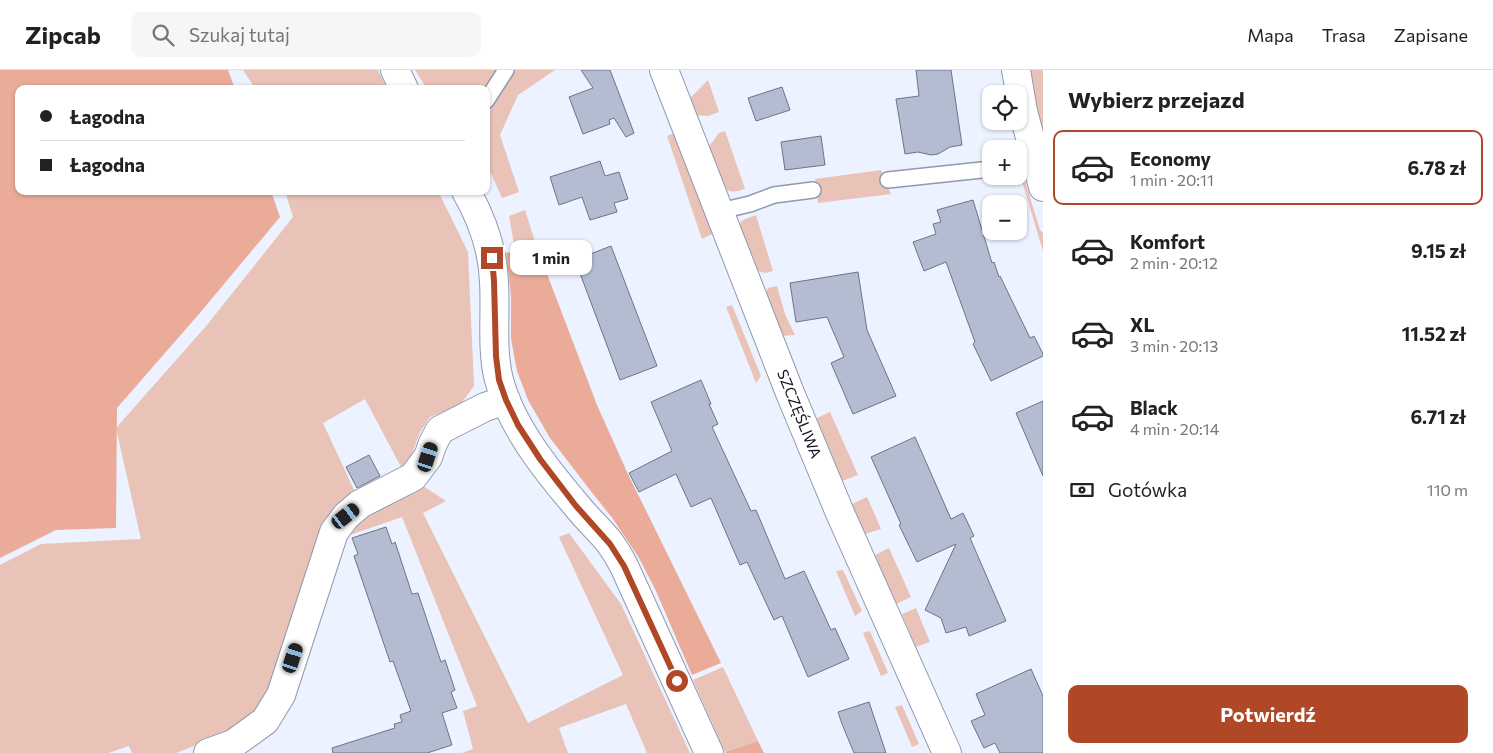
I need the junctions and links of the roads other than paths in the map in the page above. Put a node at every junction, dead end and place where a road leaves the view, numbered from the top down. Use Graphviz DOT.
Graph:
graph roads {
  1 [pos="395,70"];
  2 [pos="506,70"];
  3 [pos="664,70"];
  4 [pos="1016,70"];
  5 [pos="402,85"];
  6 [pos="490,95"];
  7 [pos="1036,169"];
  8 [pos="982,170"];
  9 [pos="888,180"];
  10 [pos="813,190"];
  11 [pos="468,195"];
  12 [pos="720,211"];
  13 [pos="506,400"];
  14 [pos="208,753"];
  15 [pos="709,753"];
  16 [pos="946,753"];
  1 -- 5 [label="street"];
  2 -- 6 [label="lane"];
  3 -- 12 [label="street, SZCZĘŚLIWA"];
  4 -- 7 [label="street"];
  8 -- 9 [label="lane"];
  10 -- 12 [label="lane"];
  11 -- 13 [label="street"];
  12 -- 16 [label="street, SZCZĘŚLIWA"];
  13 -- 14 [label="street"];
  13 -- 15 [label="street"];
}
